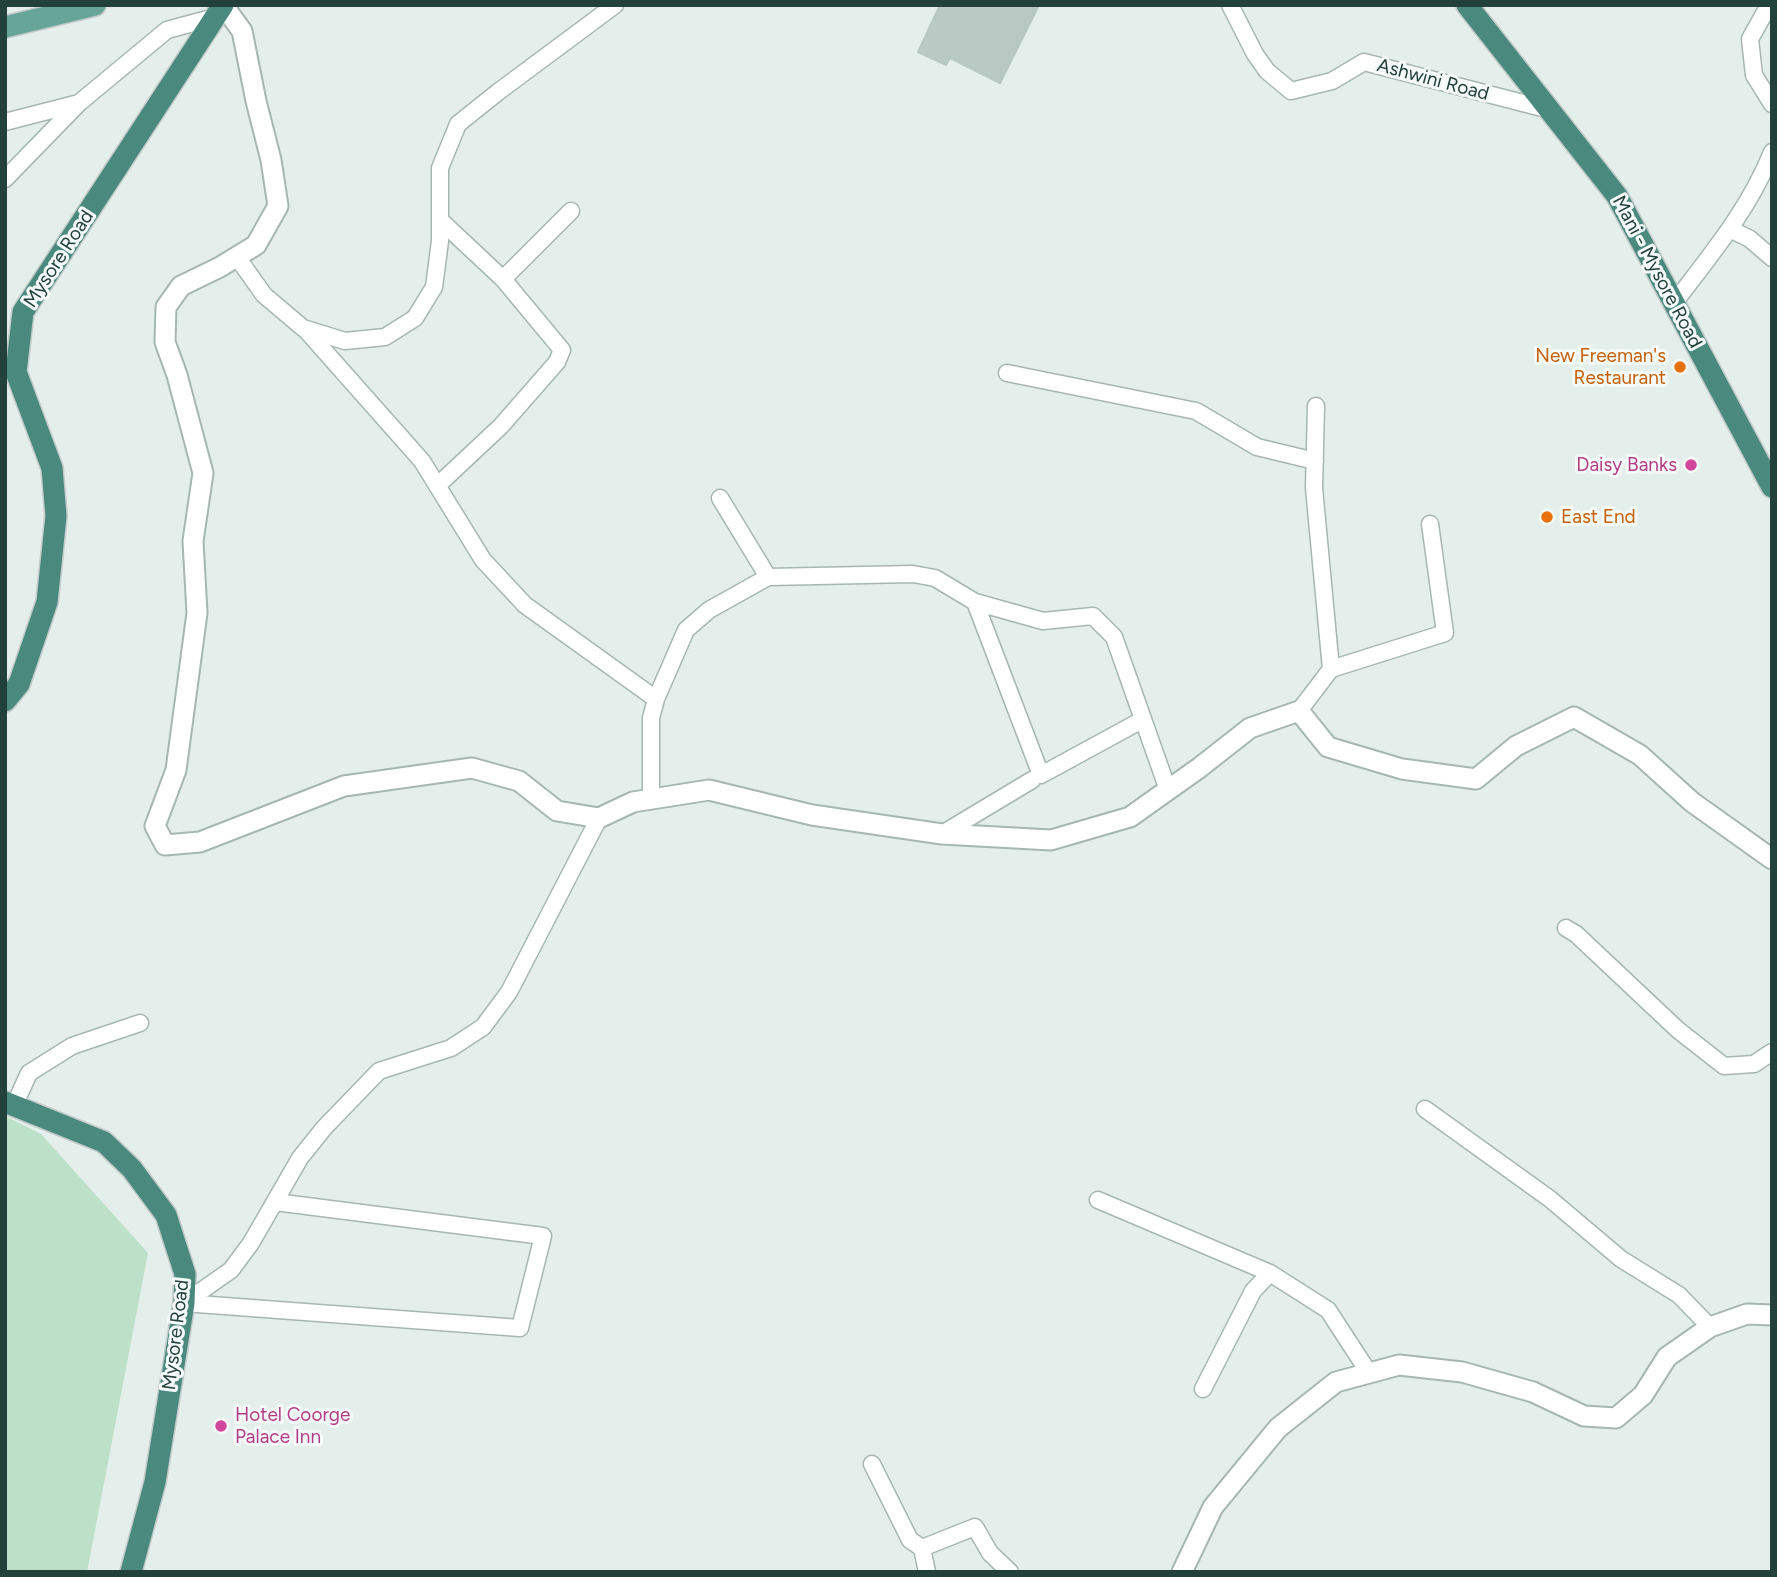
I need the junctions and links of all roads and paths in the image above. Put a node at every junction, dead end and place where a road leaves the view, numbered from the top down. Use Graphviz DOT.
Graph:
graph roads {
  1 [pos="95,5"];
  2 [pos="615,5"];
  3 [pos="1230,5"];
  4 [pos="1467,5"];
  5 [pos="1769,5"];
  6 [pos="219,11"];
  7 [pos="5,26"];
  8 [pos="79,103"];
  9 [pos="1772,104"];
  10 [pos="1550,110"];
  11 [pos="5,122"];
  12 [pos="1772,152"];
  13 [pos="5,179"];
  14 [pos="571,211"];
  15 [pos="440,220"];
  16 [pos="1730,229"];
  17 [pos="237,257"];
  18 [pos="1772,258"];
  19 [pos="503,279"];
  20 [pos="1674,303"];
  21 [pos="303,328"];
  22 [pos="1007,373"];
  23 [pos="1316,406"];
  24 [pos="1315,461"];
  25 [pos="437,486"];
  26 [pos="1772,487"];
  27 [pos="720,498"];
  28 [pos="1430,524"];
  29 [pos="768,577"];
  30 [pos="975,602"];
  31 [pos="1331,670"];
  32 [pos="656,699"];
  33 [pos="5,701"];
  34 [pos="1299,711"];
  35 [pos="1142,720"];
  36 [pos="1032,780"];
  37 [pos="1168,790"];
  38 [pos="651,799"];
  39 [pos="599,818"];
  40 [pos="942,834"];
  41 [pos="1772,859"];
  42 [pos="1566,928"];
  43 [pos="140,1023"];
  44 [pos="1772,1052"];
  45 [pos="9,1104"];
  46 [pos="1425,1109"];
  47 [pos="1098,1200"];
  48 [pos="275,1202"];
  49 [pos="1270,1273"];
  50 [pos="184,1303"];
  51 [pos="1772,1315"];
  52 [pos="1710,1327"];
  53 [pos="1369,1373"];
  54 [pos="1203,1389"];
  55 [pos="872,1464"];
  56 [pos="922,1548"];
  57 [pos="1178,1569"];
  58 [pos="131,1572"];
  59 [pos="928,1572"];
  60 [pos="1010,1572"];
  1 -- 7 [label="main road"];
  2 -- 15 [label="street"];
  3 -- 10 [label="street, Ashwini Road"];
  4 -- 10 [label="highway, Mani - Mysore Road"];
  5 -- 9 [label="street"];
  6 -- 8 [label="street"];
  6 -- 17 [label="street"];
  6 -- 33 [label="highway, Mysore Road"];
  8 -- 11 [label="street"];
  8 -- 13 [label="street"];
  10 -- 20 [label="highway, Mani - Mysore Road"];
  12 -- 16 [label="street"];
  14 -- 19 [label="street"];
  15 -- 19 [label="street"];
  15 -- 21 [label="street"];
  16 -- 18 [label="street"];
  16 -- 20 [label="street"];
  17 -- 21 [label="street"];
  17 -- 39 [label="street"];
  19 -- 25 [label="street"];
  20 -- 26 [label="highway, Mani - Mysore Road"];
  21 -- 25 [label="street"];
  22 -- 24 [label="street"];
  23 -- 24 [label="street"];
  24 -- 31 [label="street"];
  25 -- 32 [label="street"];
  27 -- 29 [label="street"];
  28 -- 31 [label="street"];
  29 -- 30 [label="street"];
  29 -- 32 [label="street"];
  30 -- 35 [label="street"];
  30 -- 35 [label="street"];
  31 -- 34 [label="street"];
  32 -- 38 [label="street"];
  34 -- 37 [label="street"];
  34 -- 41 [label="street"];
  35 -- 37 [label="street"];
  36 -- 40 [label="street"];
  37 -- 40 [label="street"];
  38 -- 39 [label="street"];
  38 -- 40 [label="street"];
  39 -- 48 [label="street"];
  42 -- 44 [label="street"];
  43 -- 45 [label="street"];
  45 -- 50 [label="highway, Mysore Road"];
  46 -- 52 [label="street"];
  47 -- 49 [label="street"];
  48 -- 50 [label="street"];
  48 -- 50 [label="street"];
  49 -- 53 [label="street"];
  49 -- 54 [label="street"];
  50 -- 58 [label="highway, Mysore Road"];
  51 -- 52 [label="street"];
  52 -- 53 [label="street"];
  53 -- 57 [label="street"];
  55 -- 56 [label="street"];
  56 -- 59 [label="street"];
  56 -- 60 [label="street"];
}
